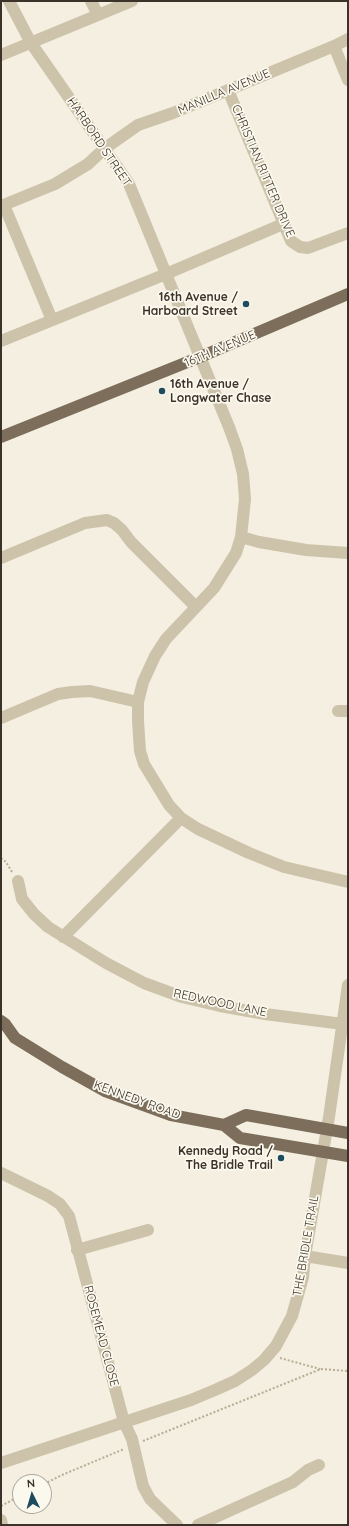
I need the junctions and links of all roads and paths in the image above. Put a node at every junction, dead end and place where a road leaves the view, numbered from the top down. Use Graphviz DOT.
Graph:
graph roads {
  1 [pos="9,1"];
  2 [pos="91,1"];
  3 [pos="132,1"];
  4 [pos="98,15"];
  5 [pos="348,39"];
  6 [pos="31,43"];
  7 [pos="334,46"];
  8 [pos="1,56"];
  9 [pos="348,80"];
  10 [pos="228,90"];
  11 [pos="104,149"];
  12 [pos="2,206"];
  13 [pos="284,224"];
  14 [pos="348,233"];
  15 [pos="166,274"];
  16 [pos="348,294"];
  17 [pos="52,320"];
  18 [pos="1,340"];
  19 [pos="200,357"];
  20 [pos="1,437"];
  21 [pos="241,536"];
  22 [pos="348,553"];
  23 [pos="1,558"];
  24 [pos="196,607"];
  25 [pos="138,702"];
  26 [pos="1,718"];
  27 [pos="181,818"];
  28 [pos="1,858"];
  29 [pos="18,881"];
  30 [pos="348,882"];
  31 [pos="63,937"];
  32 [pos="348,985"];
  33 [pos="1,1021"];
  34 [pos="343,1024"];
  35 [pos="1,1036"];
  36 [pos="15,1038"];
  37 [pos="224,1125"];
  38 [pos="327,1130"];
  39 [pos="348,1133"];
  40 [pos="322,1152"];
  41 [pos="348,1156"];
  42 [pos="1,1173"];
  43 [pos="148,1230"];
  44 [pos="77,1250"];
  45 [pos="305,1256"];
  46 [pos="348,1263"];
  47 [pos="269,1354"];
  48 [pos="321,1370"];
  49 [pos="348,1371"];
  50 [pos="124,1422"];
  51 [pos="133,1445"];
  52 [pos="1,1463"];
  53 [pos="319,1465"];
  54 [pos="52,1480"];
  55 [pos="12,1500"];
  56 [pos="1,1506"];
  57 [pos="1,1520"];
  58 [pos="2,1525"];
  59 [pos="177,1525"];
  60 [pos="198,1525"];
  1 -- 6 [label="street, HARBORD STREET"];
  2 -- 4 [label="street"];
  3 -- 4 [label="street"];
  4 -- 6 [label="street"];
  5 -- 7 [label="street, MANILLA AVENUE"];
  6 -- 8 [label="street"];
  6 -- 11 [label="street, HARBORD STREET"];
  7 -- 9 [label="street"];
  7 -- 10 [label="street, MANILLA AVENUE"];
  10 -- 11 [label="street, MANILLA AVENUE"];
  10 -- 13 [label="street, CHRISTIAN RITTER DRIVE"];
  11 -- 12 [label="street, MANILLA AVENUE"];
  11 -- 15 [label="street, HARBORD STREET"];
  12 -- 17 [label="street"];
  13 -- 14 [label="street, CHRISTIAN RITTER DRIVE"];
  13 -- 15 [label="street"];
  15 -- 17 [label="street"];
  15 -- 19 [label="street, HARBORD STREET"];
  16 -- 19 [label="main road, 16TH AVENUE"];
  17 -- 18 [label="street"];
  19 -- 20 [label="main road, 16TH AVENUE"];
  19 -- 21 [label="street, HARBORD STREET"];
  21 -- 22 [label="street"];
  21 -- 24 [label="street, HARBORD STREET"];
  23 -- 24 [label="street"];
  24 -- 25 [label="street, HARBORD STREET"];
  25 -- 26 [label="street"];
  25 -- 27 [label="street, HARBORD STREET"];
  27 -- 30 [label="street, HARBORD STREET"];
  27 -- 31 [label="street"];
  28 -- 29 [label="path"];
  29 -- 31 [label="street, REDWOOD LANE"];
  31 -- 34 [label="street, REDWOOD LANE"];
  32 -- 34 [label="street, THE BRIDLE TRAIL"];
  33 -- 36 [label="main road, KENNEDY ROAD"];
  34 -- 38 [label="street, THE BRIDLE TRAIL"];
  35 -- 36 [label="main road, KENNEDY ROAD"];
  36 -- 37 [label="main road, KENNEDY ROAD"];
  37 -- 38 [label="main road"];
  37 -- 40 [label="main road, KENNEDY ROAD"];
  38 -- 39 [label="main road"];
  38 -- 40 [label="street, THE BRIDLE TRAIL"];
  40 -- 41 [label="main road, KENNEDY ROAD"];
  40 -- 45 [label="street, THE BRIDLE TRAIL"];
  42 -- 44 [label="street, ROSEMEAD CLOSE"];
  43 -- 44 [label="street"];
  44 -- 50 [label="street, ROSEMEAD CLOSE"];
  45 -- 46 [label="street"];
  45 -- 47 [label="street, THE BRIDLE TRAIL"];
  47 -- 48 [label="path"];
  47 -- 50 [label="street, THE BRIDLE TRAIL"];
  48 -- 49 [label="path"];
  48 -- 51 [label="path"];
  50 -- 51 [label="street, ROSEMEAD CLOSE"];
  50 -- 52 [label="street, THE BRIDLE TRAIL"];
  51 -- 54 [label="path"];
  51 -- 59 [label="street, ROSEMEAD CLOSE"];
  53 -- 60 [label="street"];
  55 -- 56 [label="path"];
  57 -- 58 [label="street"];
}
